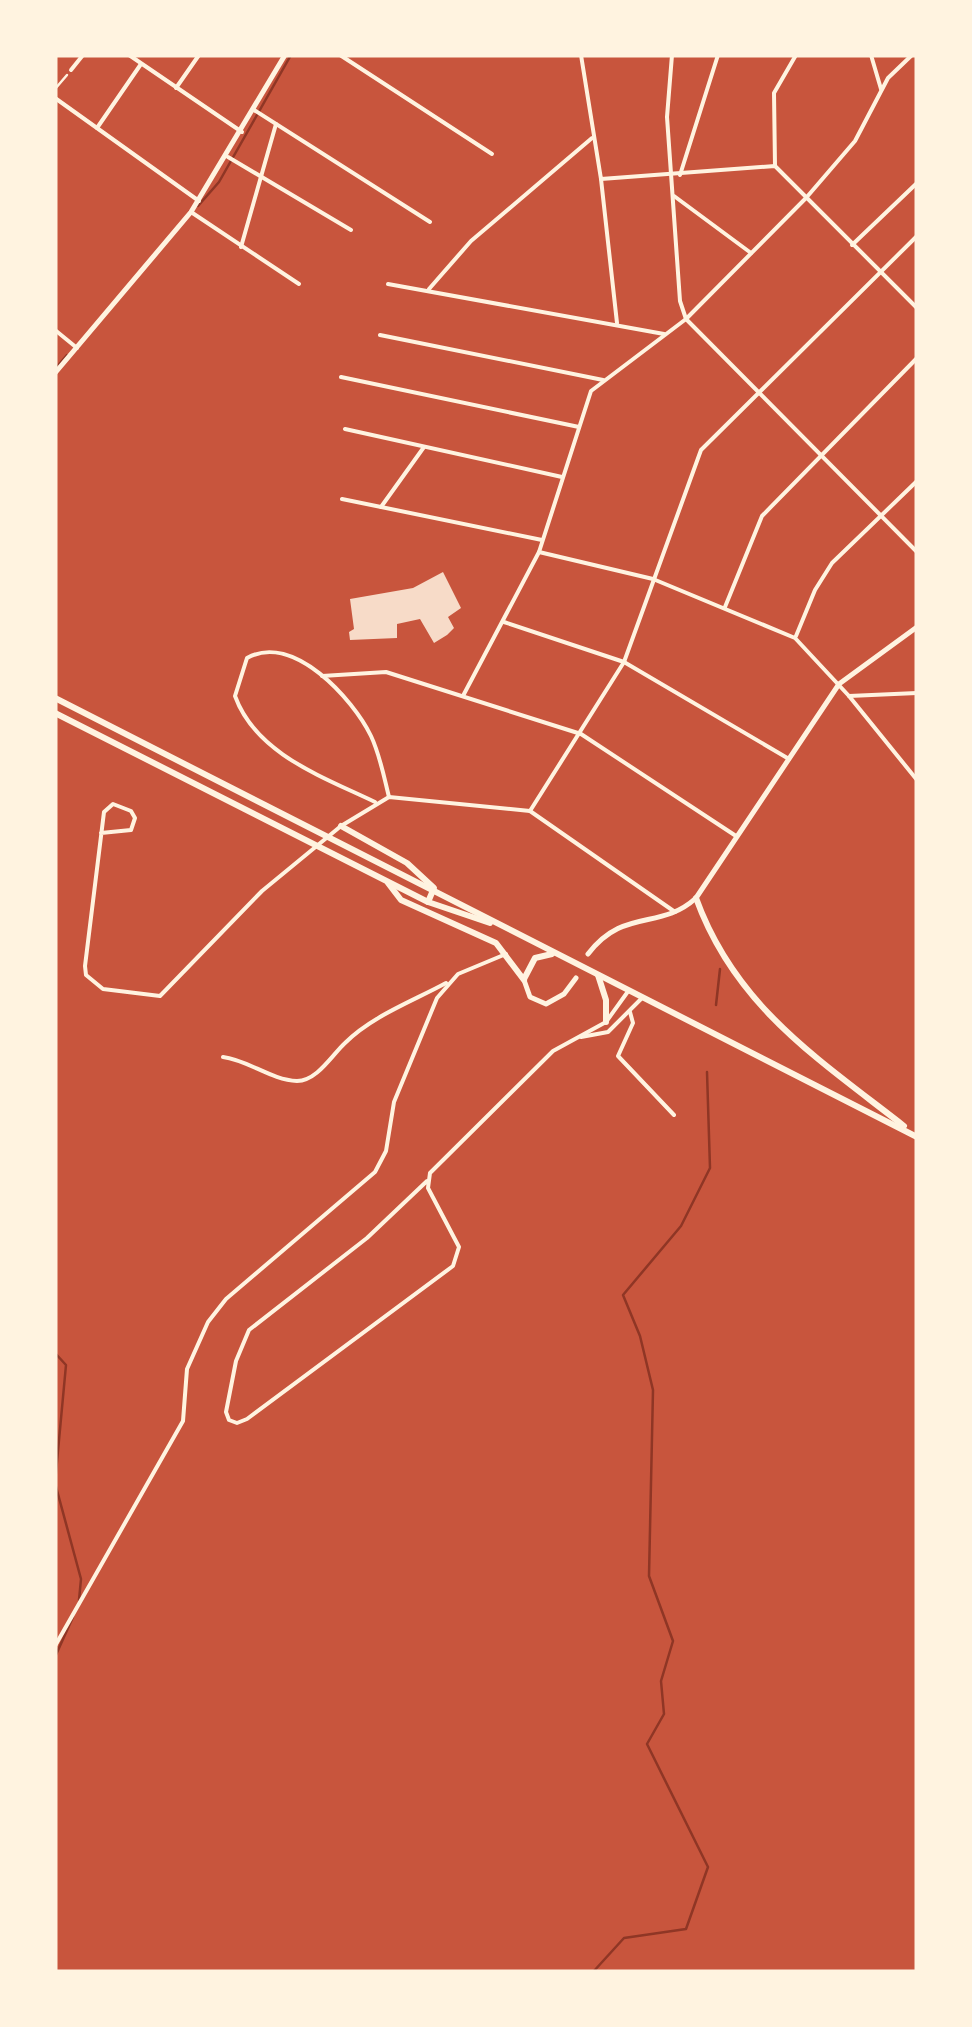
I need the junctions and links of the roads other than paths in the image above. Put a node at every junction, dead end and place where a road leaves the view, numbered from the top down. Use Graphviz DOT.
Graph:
graph roads {
  1 [pos="83,55"];
  2 [pos="129,55"];
  3 [pos="198,55"];
  4 [pos="285,55"];
  5 [pos="340,55"];
  6 [pos="582,55"];
  7 [pos="672,55"];
  8 [pos="718,55"];
  9 [pos="796,55"];
  10 [pos="871,55"];
  11 [pos="912,55"];
  12 [pos="141,64"];
  13 [pos="71,70"];
  14 [pos="176,88"];
  15 [pos="881,89"];
  16 [pos="55,98"];
  17 [pos="254,110"];
  18 [pos="276,124"];
  19 [pos="97,128"];
  20 [pos="242,132"];
  21 [pos="592,138"];
  22 [pos="492,154"];
  23 [pos="228,156"];
  24 [pos="775,166"];
  25 [pos="676,175"];
  26 [pos="264,178"];
  27 [pos="601,179"];
  28 [pos="917,184"];
  29 [pos="674,196"];
  30 [pos="806,198"];
  31 [pos="199,201"];
  32 [pos="190,212"];
  33 [pos="430,222"];
  34 [pos="351,230"];
  35 [pos="917,236"];
  36 [pos="852,245"];
  37 [pos="241,247"];
  38 [pos="751,253"];
  39 [pos="880,273"];
  40 [pos="299,284"];
  41 [pos="388,284"];
  42 [pos="429,289"];
  43 [pos="917,308"];
  44 [pos="686,318"];
  45 [pos="617,323"];
  46 [pos="55,330"];
  47 [pos="666,334"];
  48 [pos="380,335"];
  49 [pos="76,348"];
  50 [pos="917,358"];
  51 [pos="55,373"];
  52 [pos="342,377"];
  53 [pos="603,380"];
  54 [pos="758,393"];
  55 [pos="578,427"];
  56 [pos="345,429"];
  57 [pos="424,447"];
  58 [pos="822,455"];
  59 [pos="562,477"];
  60 [pos="917,481"];
  61 [pos="342,500"];
  62 [pos="380,506"];
  63 [pos="882,516"];
  64 [pos="542,540"];
  65 [pos="539,552"];
  66 [pos="917,552"];
  67 [pos="653,579"];
  68 [pos="725,607"];
  69 [pos="504,622"];
  70 [pos="917,627"];
  71 [pos="795,638"];
  72 [pos="624,662"];
  73 [pos="322,676"];
  74 [pos="839,684"];
  75 [pos="917,693"];
  76 [pos="464,694"];
  77 [pos="849,696"];
  78 [pos="55,698"];
  79 [pos="55,714"];
  80 [pos="581,734"];
  81 [pos="788,759"];
  82 [pos="917,780"];
  83 [pos="388,797"];
  84 [pos="376,802"];
  85 [pos="530,811"];
  86 [pos="342,826"];
  87 [pos="101,834"];
  88 [pos="736,836"];
  89 [pos="327,837"];
  90 [pos="316,846"];
  91 [pos="388,882"];
  92 [pos="434,888"];
  93 [pos="696,898"];
  94 [pos="428,902"];
  95 [pos="675,912"];
  96 [pos="505,928"];
  97 [pos="506,954"];
  98 [pos="556,954"];
  99 [pos="588,954"];
  100 [pos="597,974"];
  101 [pos="576,978"];
  102 [pos="524,980"];
  103 [pos="449,982"];
  104 [pos="630,990"];
  105 [pos="644,997"];
  106 [pos="630,1012"];
  107 [pos="602,1025"];
  108 [pos="598,1035"];
  109 [pos="576,1037"];
  110 [pos="222,1057"];
  111 [pos="674,1115"];
  112 [pos="917,1137"];
  113 [pos="427,1181"];
  114 [pos="55,1646"];
  1 -- 13 [label="street"];
  2 -- 12 [label="street"];
  3 -- 14 [label="street"];
  4 -- 17 [label="street"];
  5 -- 22 [label="street"];
  6 -- 21 [label="street"];
  7 -- 25 [label="street"];
  8 -- 25 [label="street"];
  9 -- 24 [label="street"];
  10 -- 15 [label="street"];
  11 -- 15 [label="street"];
  12 -- 14 [label="street"];
  12 -- 19 [label="street"];
  14 -- 20 [label="street"];
  15 -- 30 [label="street"];
  16 -- 19 [label="street"];
  17 -- 18 [label="street"];
  17 -- 20 [label="street"];
  18 -- 26 [label="street"];
  18 -- 33 [label="street"];
  19 -- 31 [label="street"];
  20 -- 23 [label="street"];
  21 -- 27 [label="street"];
  21 -- 42 [label="street"];
  23 -- 26 [label="street"];
  23 -- 31 [label="street"];
  24 -- 25 [label="street"];
  24 -- 30 [label="street"];
  25 -- 27 [label="street"];
  25 -- 29 [label="street"];
  26 -- 34 [label="street"];
  26 -- 37 [label="street"];
  27 -- 45 [label="street"];
  28 -- 36 [label="street"];
  29 -- 38 [label="street"];
  29 -- 44 [label="street"];
  30 -- 36 [label="street"];
  30 -- 38 [label="street"];
  31 -- 32 [label="street"];
  32 -- 37 [label="street"];
  32 -- 49 [label="street"];
  35 -- 39 [label="street"];
  36 -- 39 [label="street"];
  37 -- 40 [label="street"];
  38 -- 44 [label="street"];
  39 -- 43 [label="street"];
  39 -- 54 [label="street"];
  41 -- 42 [label="street"];
  42 -- 45 [label="street"];
  44 -- 47 [label="street"];
  44 -- 54 [label="street"];
  45 -- 47 [label="street"];
  46 -- 49 [label="street"];
  47 -- 53 [label="street"];
  48 -- 53 [label="street"];
  49 -- 51 [label="street"];
  50 -- 58 [label="street"];
  52 -- 55 [label="street"];
  53 -- 55 [label="street"];
  54 -- 58 [label="street"];
  54 -- 67 [label="street"];
  55 -- 59 [label="street"];
  56 -- 57 [label="street"];
  57 -- 59 [label="street"];
  57 -- 62 [label="street"];
  58 -- 63 [label="street"];
  58 -- 68 [label="street"];
  59 -- 64 [label="street"];
  60 -- 63 [label="street"];
  61 -- 62 [label="street"];
  62 -- 64 [label="street"];
  63 -- 66 [label="street"];
  63 -- 71 [label="street"];
  64 -- 65 [label="street"];
  65 -- 67 [label="street"];
  65 -- 69 [label="street"];
  67 -- 68 [label="street"];
  67 -- 72 [label="street"];
  68 -- 71 [label="street"];
  69 -- 72 [label="street"];
  69 -- 76 [label="street"];
  70 -- 74 [label="street"];
  71 -- 74 [label="street"];
  72 -- 80 [label="street"];
  72 -- 81 [label="street"];
  73 -- 76 [label="street"];
  73 -- 83 [label="street"];
  73 -- 84 [label="street"];
  74 -- 77 [label="street"];
  74 -- 81 [label="street"];
  75 -- 77 [label="street"];
  76 -- 80 [label="street"];
  77 -- 82 [label="street"];
  78 -- 89 [label="main road"];
  79 -- 90 [label="main road"];
  80 -- 85 [label="street"];
  80 -- 88 [label="street"];
  81 -- 88 [label="street"];
  83 -- 84 [label="street"];
  83 -- 85 [label="street"];
  84 -- 86 [label="street"];
  85 -- 95 [label="street"];
  86 -- 89 [label="street"];
  86 -- 92 [label="main road"];
  87 -- 87 [label="street"];
  87 -- 90 [label="street"];
  88 -- 93 [label="street"];
  89 -- 90 [label="street"];
  89 -- 92 [label="main road"];
  90 -- 91 [label="main road"];
  91 -- 94 [label="main road"];
  91 -- 97 [label="main road"];
  92 -- 94 [label="main road"];
  92 -- 96 [label="main road"];
  93 -- 95 [label="street"];
  93 -- 112 [label="main road"];
  94 -- 96 [label="main road"];
  95 -- 99 [label="street"];
  96 -- 98 [label="main road"];
  97 -- 102 [label="main road"];
  97 -- 103 [label="street"];
  98 -- 100 [label="main road"];
  98 -- 102 [label="main road"];
  100 -- 104 [label="main road"];
  100 -- 107 [label="main road"];
  101 -- 102 [label="street"];
  103 -- 110 [label="street"];
  103 -- 114 [label="street"];
  104 -- 105 [label="main road"];
  104 -- 107 [label="street"];
  105 -- 106 [label="street"];
  105 -- 112 [label="main road"];
  106 -- 108 [label="street"];
  106 -- 111 [label="street"];
  107 -- 108 [label="street"];
  107 -- 109 [label="street"];
  108 -- 109 [label="street"];
  109 -- 113 [label="street"];
  113 -- 113 [label="street"];
}
